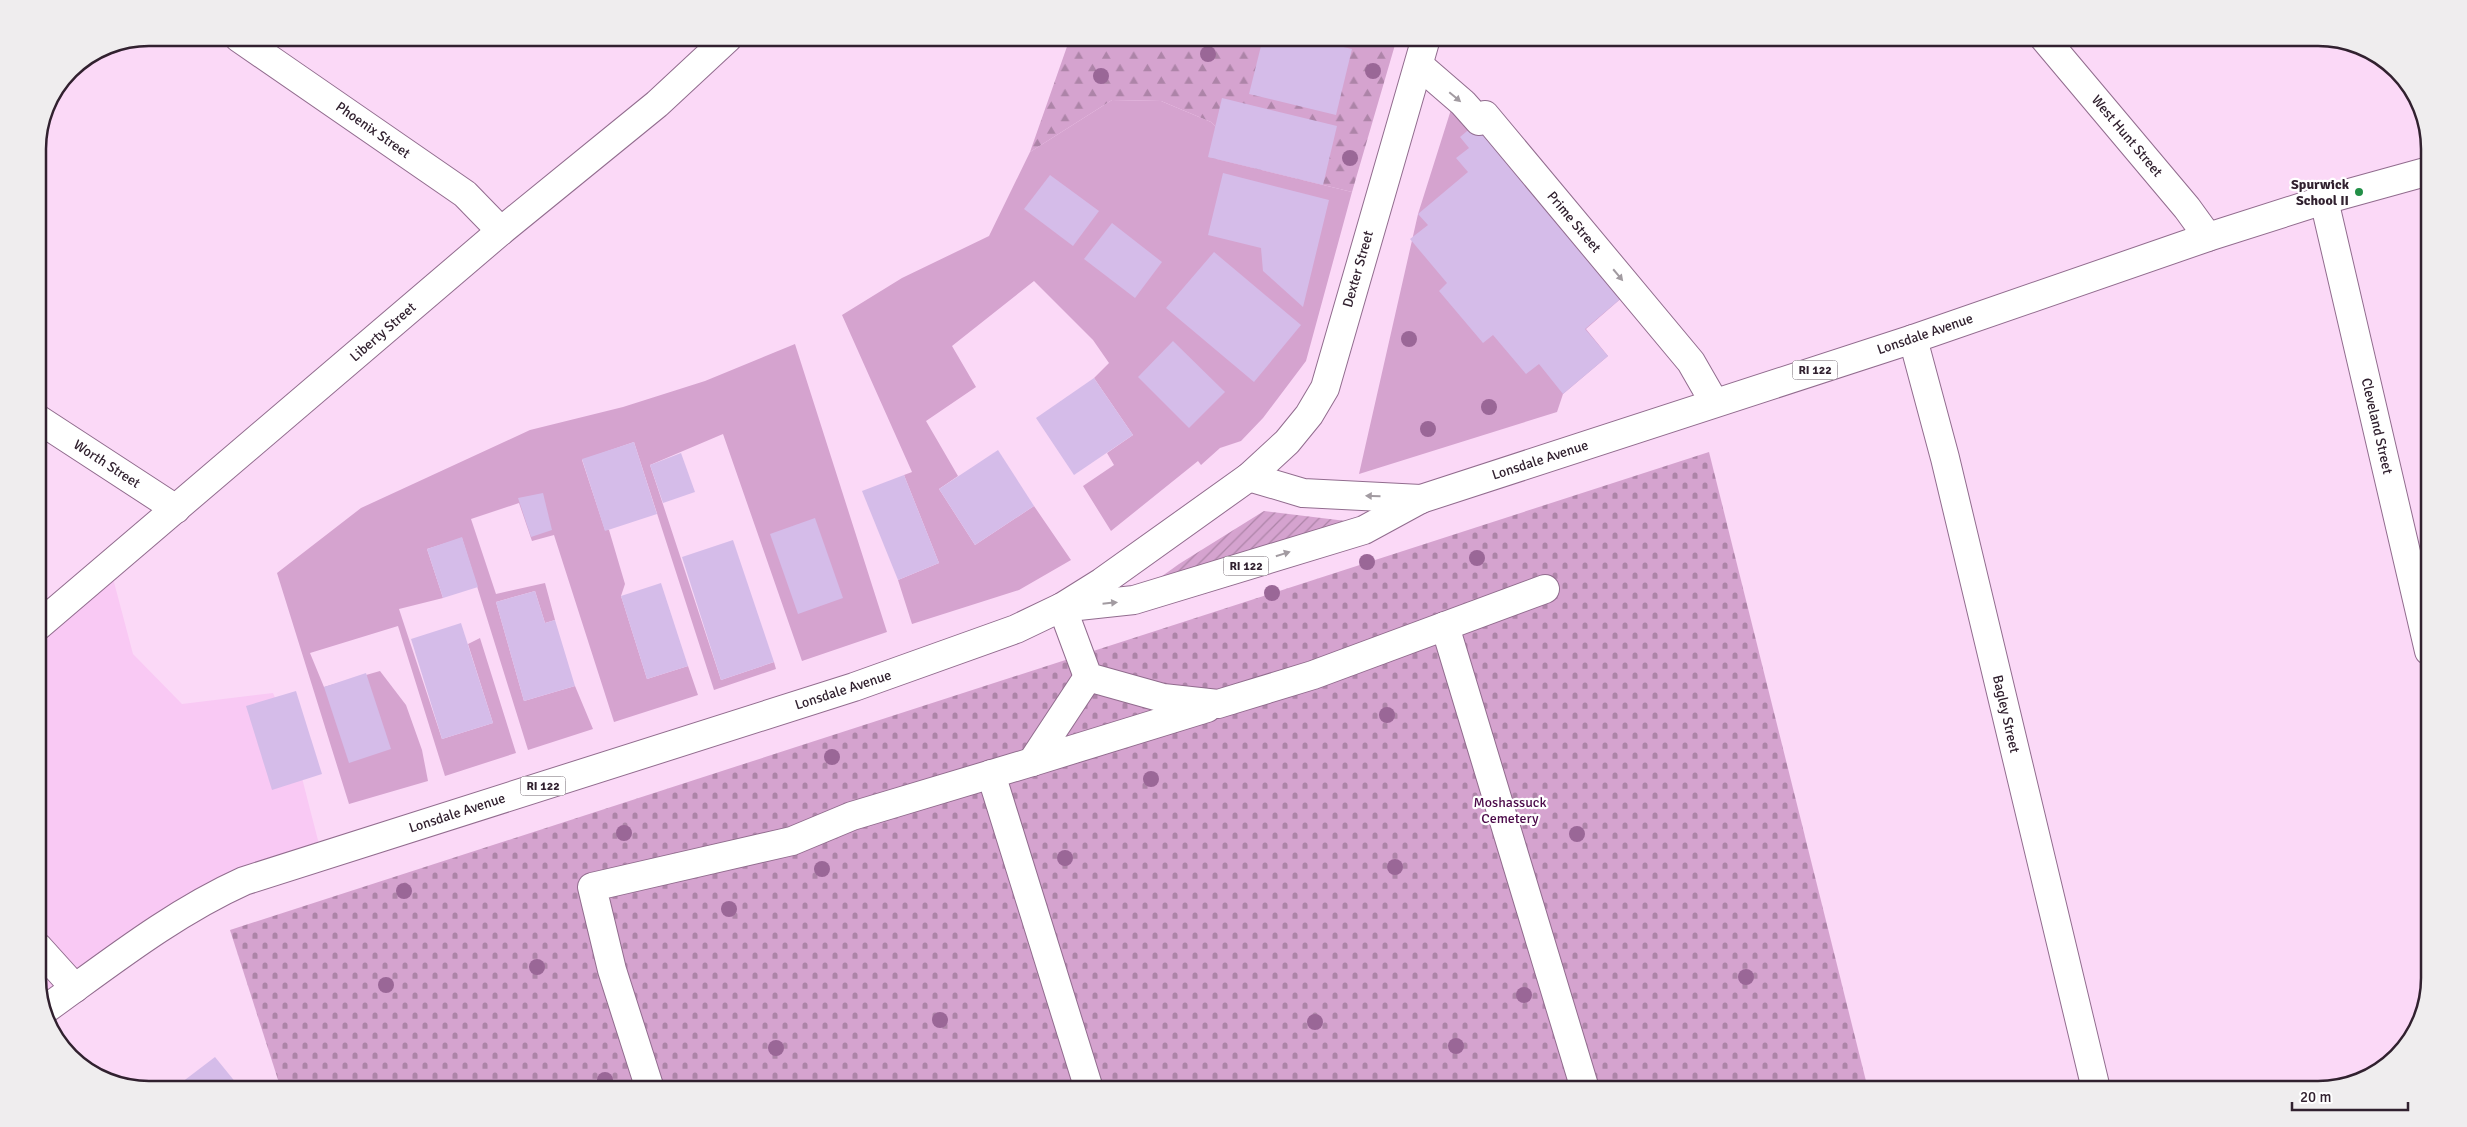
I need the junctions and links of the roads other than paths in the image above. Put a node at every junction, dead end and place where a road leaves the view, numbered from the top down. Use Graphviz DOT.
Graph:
graph roads {
  1 [pos="251,46"];
  2 [pos="719,46"];
  3 [pos="1424,46"];
  4 [pos="2051,46"];
  5 [pos="1419,65"];
  6 [pos="2421,173"];
  7 [pos="2324,200"];
  8 [pos="501,231"];
  9 [pos="2208,237"];
  10 [pos="1913,339"];
  11 [pos="1714,402"];
  12 [pos="46,424"];
  13 [pos="1249,476"];
  14 [pos="1421,499"];
  15 [pos="176,509"];
  16 [pos="1546,589"];
  17 [pos="1062,607"];
  18 [pos="2421,617"];
  19 [pos="46,619"];
  20 [pos="1445,626"];
  21 [pos="1088,677"];
  22 [pos="1218,704"];
  23 [pos="1032,762"];
  24 [pos="991,774"];
  25 [pos="46,957"];
  26 [pos="75,988"];
  27 [pos="50,1006"];
  28 [pos="647,1081"];
  29 [pos="1086,1081"];
  30 [pos="1582,1081"];
  31 [pos="2094,1081"];
  1 -- 8 [label="main road, Phoenix Street"];
  2 -- 8 [label="main road, Liberty Street"];
  3 -- 5 [label="main road, Dexter Street"];
  4 -- 9 [label="main road, West Hunt Street"];
  5 -- 11 [label="main road, Prime Street, one-way"];
  5 -- 13 [label="main road, Dexter Street"];
  6 -- 7 [label="main road, Lonsdale Avenue / RI 122"];
  7 -- 9 [label="main road, Lonsdale Avenue / RI 122"];
  7 -- 18 [label="main road, Cleveland Street"];
  8 -- 15 [label="main road, Liberty Street"];
  9 -- 10 [label="main road, Lonsdale Avenue / RI 122"];
  10 -- 11 [label="main road, Lonsdale Avenue / RI 122"];
  10 -- 31 [label="main road, Bagley Street"];
  11 -- 14 [label="main road, Lonsdale Avenue / RI 122"];
  12 -- 15 [label="main road, Worth Street"];
  14 -- 13 [label="main road, Lonsdale Avenue / RI 122, one-way"];
  13 -- 17 [label="main road, Lonsdale Avenue / RI 122"];
  17 -- 14 [label="main road, Lonsdale Avenue / RI 122, one-way"];
  15 -- 19 [label="main road, Liberty Street"];
  16 -- 20 [label="main road"];
  17 -- 21 [label="main road"];
  17 -- 26 [label="main road, Lonsdale Avenue / RI 122"];
  20 -- 22 [label="main road"];
  20 -- 30 [label="main road"];
  21 -- 22 [label="main road"];
  21 -- 23 [label="main road"];
  22 -- 23 [label="main road"];
  23 -- 24 [label="main road"];
  24 -- 28 [label="main road"];
  24 -- 29 [label="main road"];
  25 -- 26 [label="main road"];
  26 -- 27 [label="main road, Lonsdale Avenue / RI 122"];
}
